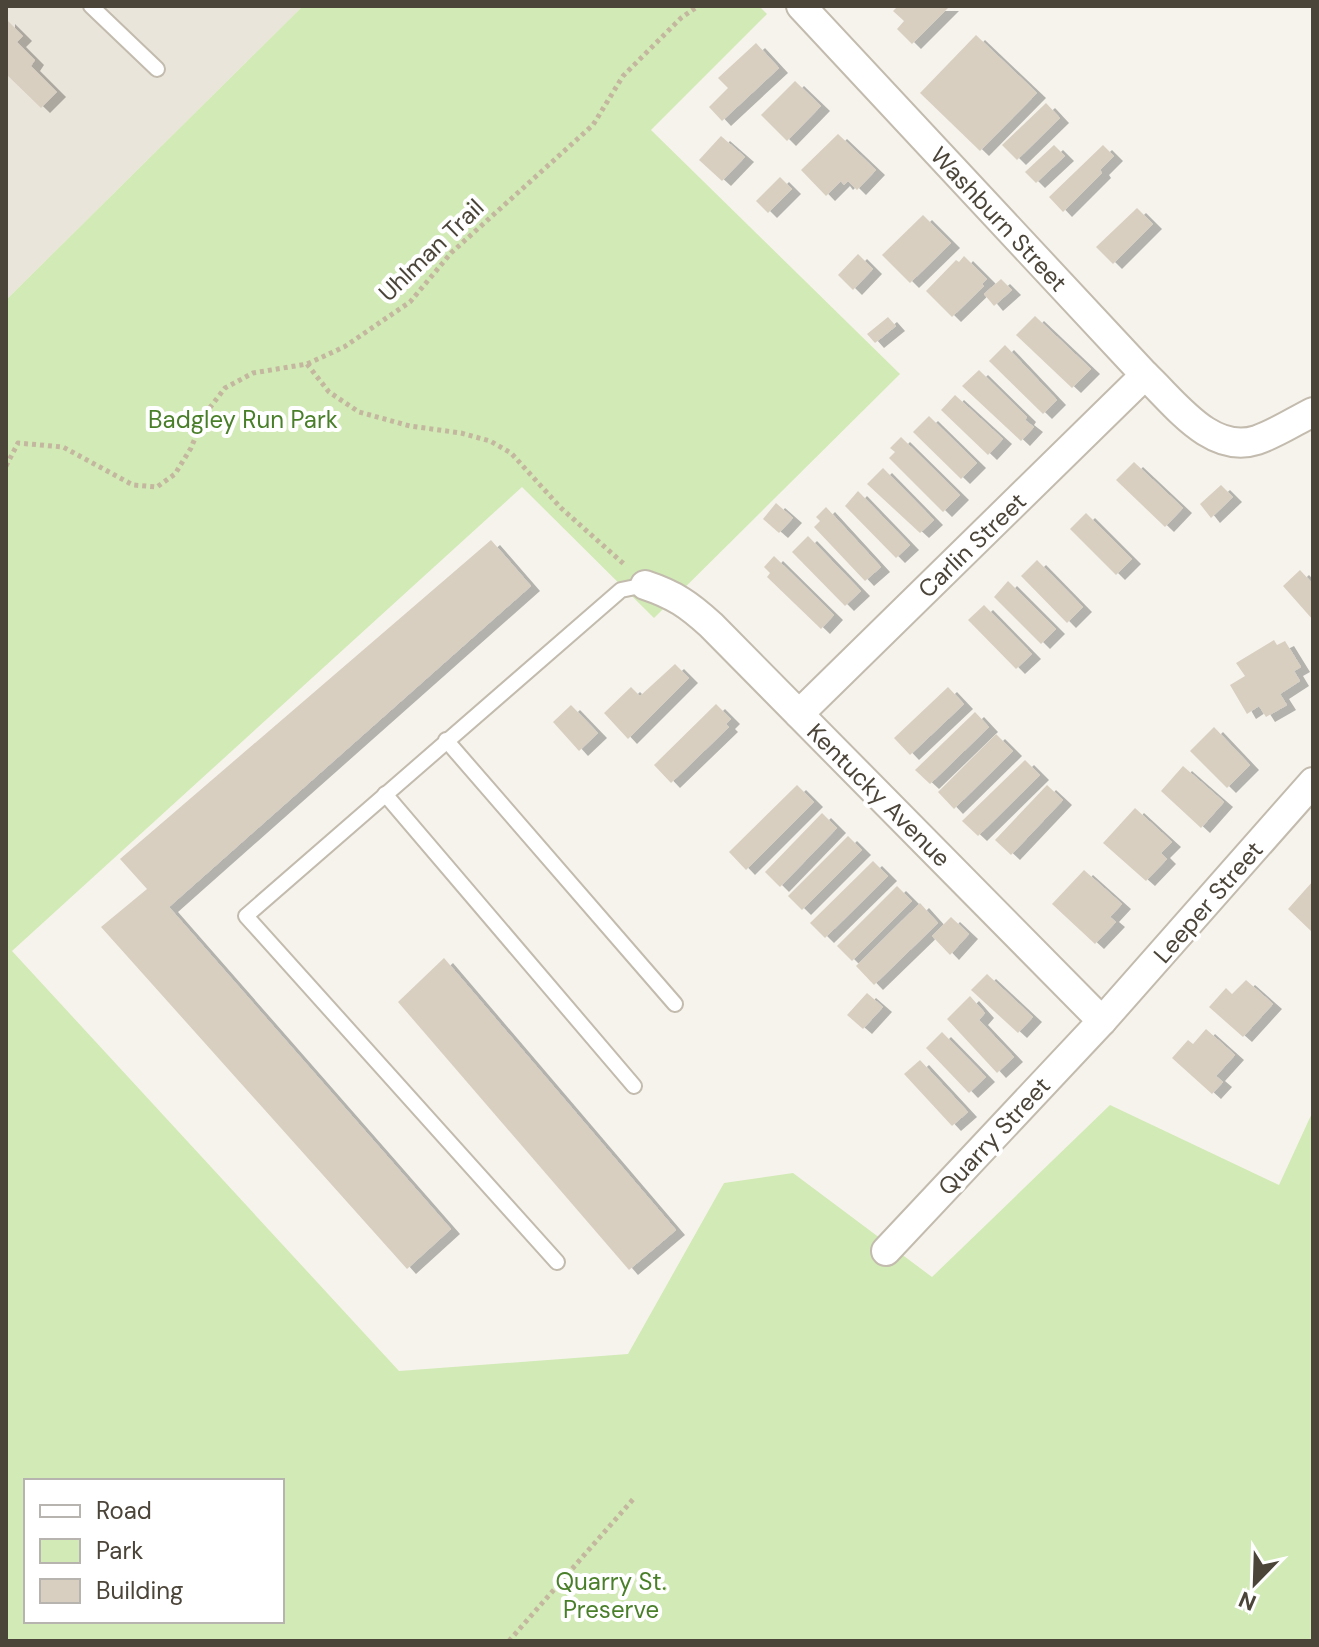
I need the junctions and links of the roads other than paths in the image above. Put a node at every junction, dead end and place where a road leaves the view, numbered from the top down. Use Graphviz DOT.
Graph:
graph roads {
  1 [pos="91,6"];
  2 [pos="801,6"];
  3 [pos="157,69"];
  4 [pos="1145,375"];
  5 [pos="1313,412"];
  6 [pos="645,585"];
  7 [pos="799,714"];
  8 [pos="446,740"];
  9 [pos="1313,782"];
  10 [pos="385,794"];
  11 [pos="675,1004"];
  12 [pos="1102,1021"];
  13 [pos="634,1086"];
  14 [pos="886,1251"];
  15 [pos="557,1262"];
  1 -- 3 [label="lane"];
  2 -- 4 [label="street, Washburn Street"];
  4 -- 5 [label="street, Washburn Street"];
  4 -- 7 [label="street, Carlin Street"];
  6 -- 7 [label="street, Kentucky Avenue"];
  6 -- 8 [label="lane"];
  7 -- 12 [label="street, Kentucky Avenue"];
  8 -- 10 [label="lane"];
  8 -- 11 [label="lane"];
  9 -- 12 [label="street, Leeper Street"];
  10 -- 13 [label="lane"];
  10 -- 15 [label="lane"];
  12 -- 14 [label="street, Quarry Street"];
}
